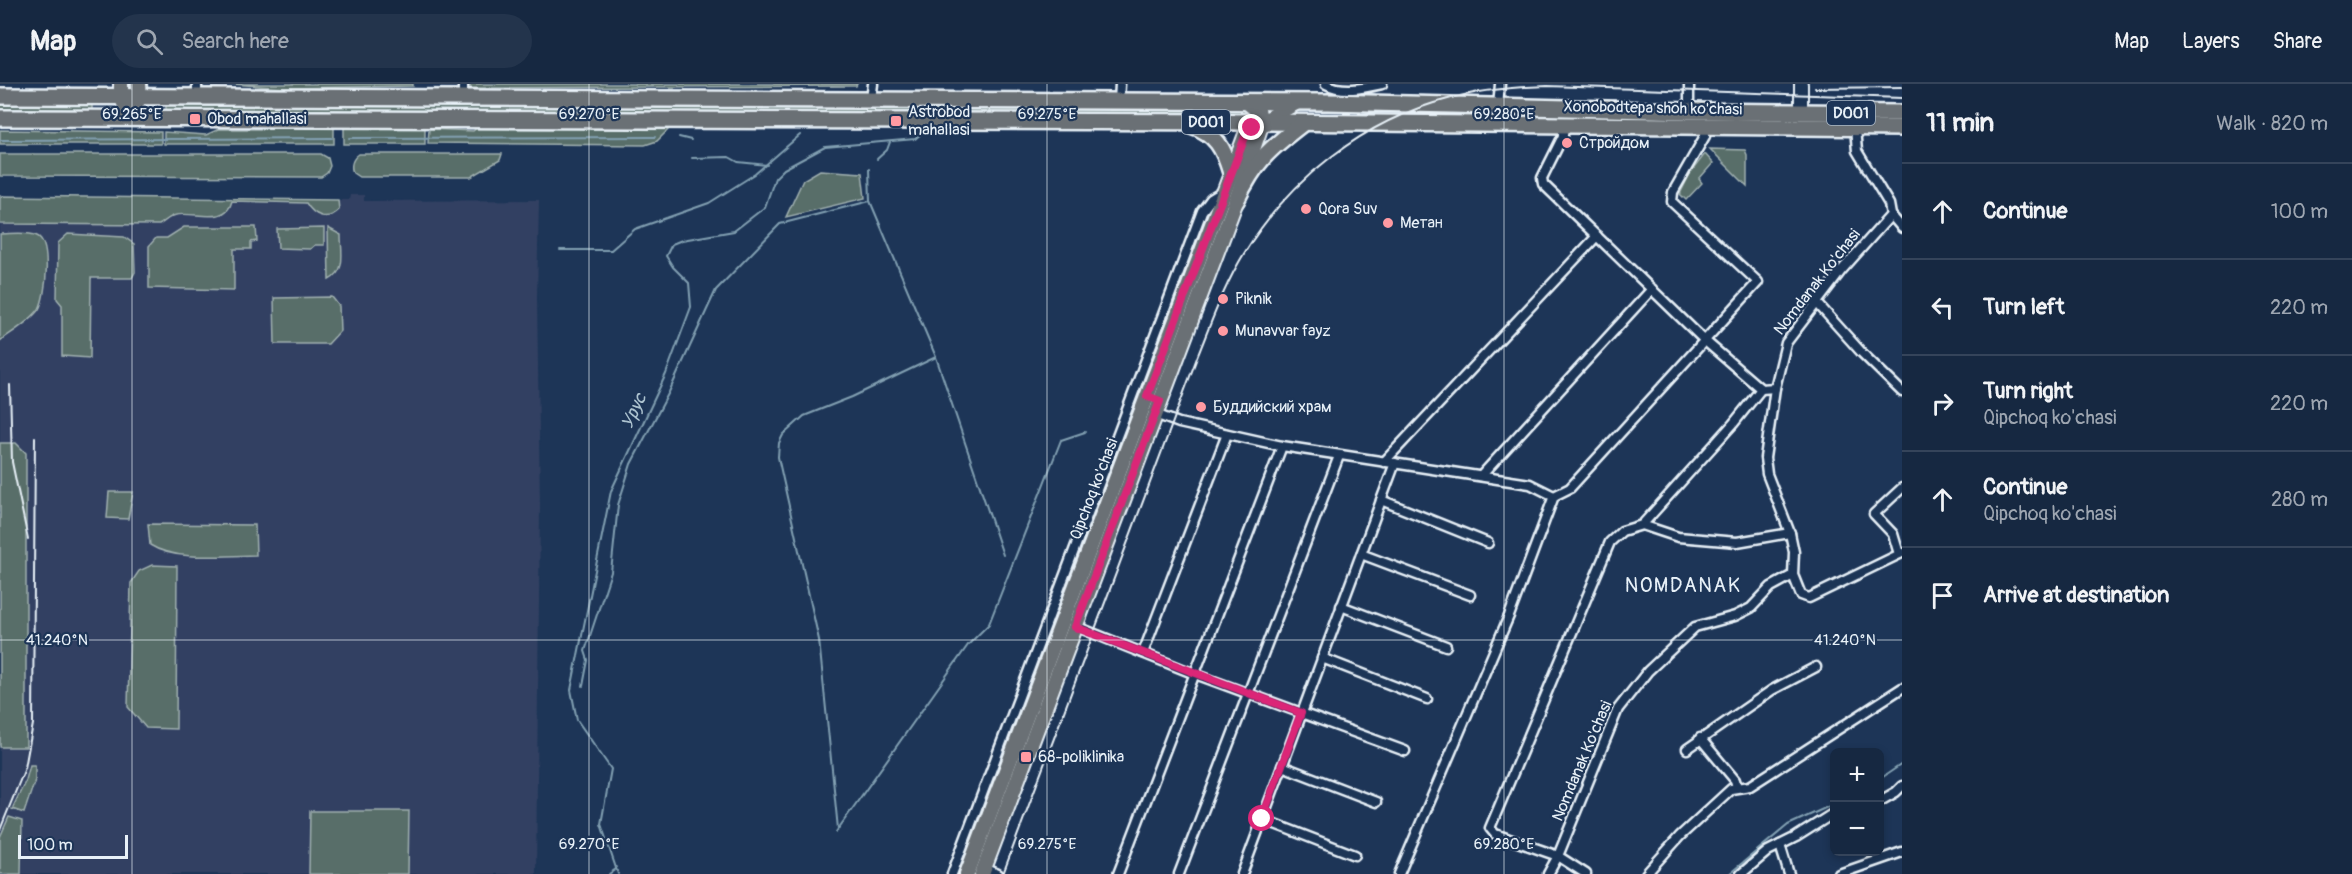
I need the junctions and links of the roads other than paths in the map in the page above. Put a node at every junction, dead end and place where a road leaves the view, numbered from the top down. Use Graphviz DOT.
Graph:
graph roads {
  1 [pos="873,84"];
  2 [pos="1120,84"];
  3 [pos="1326,84"];
  4 [pos="1382,84"];
  5 [pos="1500,84"];
  6 [pos="1689,84"];
  7 [pos="1801,84"];
  8 [pos="121,90"];
  9 [pos="139,90"];
  10 [pos="197,90"];
  11 [pos="463,91"];
  12 [pos="0,96"];
  13 [pos="872,100"];
  14 [pos="1034,102"];
  15 [pos="1119,102"];
  16 [pos="1248,103"];
  17 [pos="1296,103"];
  18 [pos="1498,107"];
  19 [pos="1689,111"];
  20 [pos="1801,112"];
  21 [pos="1902,113"];
  22 [pos="0,118"];
  23 [pos="130,118"];
  24 [pos="1033,122"];
  25 [pos="1182,122"];
  26 [pos="1262,122"];
  27 [pos="1299,123"];
  28 [pos="1563,125"];
  29 [pos="1705,127"];
  30 [pos="1855,128"];
  31 [pos="1902,128"];
  32 [pos="1231,173"];
  33 [pos="1230,196"];
  34 [pos="1891,215"];
  35 [pos="1902,228"];
  36 [pos="1597,236"];
  37 [pos="1652,289"];
  38 [pos="1818,304"];
  39 [pos="1704,340"];
  40 [pos="1775,388"];
  41 [pos="1761,389"];
  42 [pos="1902,392"];
  43 [pos="1154,399"];
  44 [pos="1155,414"];
  45 [pos="1227,434"];
  46 [pos="1282,446"];
  47 [pos="1339,456"];
  48 [pos="1384,462"];
  49 [pos="1395,463"];
  50 [pos="1481,476"];
  51 [pos="1902,488"];
  52 [pos="1554,496"];
  53 [pos="1381,500"];
  54 [pos="1642,525"];
  55 [pos="1790,533"];
  56 [pos="1488,543"];
  57 [pos="1901,553"];
  58 [pos="1361,554"];
  59 [pos="1793,575"];
  60 [pos="1470,596"];
  61 [pos="1341,606"];
  62 [pos="1075,627"];
  63 [pos="1446,646"];
  64 [pos="1143,653"];
  65 [pos="1322,658"];
  66 [pos="1816,667"];
  67 [pos="1195,674"];
  68 [pos="1902,688"];
  69 [pos="1248,693"];
  70 [pos="1427,699"];
  71 [pos="1301,713"];
  72 [pos="1700,738"];
  73 [pos="1687,749"];
  74 [pos="1405,751"];
  75 [pos="1282,766"];
  76 [pos="1902,786"];
  77 [pos="1737,787"];
  78 [pos="1884,799"];
  79 [pos="1376,802"];
  80 [pos="1830,815"];
  81 [pos="1262,819"];
  82 [pos="1780,845"];
  83 [pos="1902,852"];
  84 [pos="1355,855"];
  85 [pos="1558,855"];
  86 [pos="1864,870"];
  87 [pos="983,871"];
  88 [pos="1243,872"];
  89 [pos="952,874"];
  90 [pos="967,874"];
  91 [pos="998,874"];
  92 [pos="1118,874"];
  93 [pos="1179,874"];
  94 [pos="1254,874"];
  95 [pos="1399,874"];
  96 [pos="1548,874"];
  97 [pos="1586,874"];
  98 [pos="1646,874"];
  99 [pos="1741,874"];
  100 [pos="1790,874"];
  101 [pos="1839,874"];
  1 -- 13 [label="street"];
  2 -- 15 [label="street"];
  3 -- 4 [label="street"];
  5 -- 18 [label="street"];
  6 -- 19 [label="street"];
  7 -- 20 [label="street"];
  8 -- 9 [label="highway, Xonobodtepa shoh ko'chasi / D001"];
  8 -- 12 [label="highway, Xonobodtepa shoh ko'chasi / D001"];
  8 -- 23 [label="main road"];
  9 -- 10 [label="highway, Xonobodtepa shoh ko'chasi / D001"];
  9 -- 23 [label="main road"];
  10 -- 11 [label="highway, Xonobodtepa shoh ko'chasi / D001"];
  11 -- 13 [label="highway, Xonobodtepa shoh ko'chasi / D001"];
  13 -- 14 [label="highway, Xonobodtepa shoh ko'chasi / D001"];
  14 -- 15 [label="highway, Xonobodtepa shoh ko'chasi / D001"];
  14 -- 24 [label="highway"];
  15 -- 16 [label="highway, Xonobodtepa shoh ko'chasi / D001"];
  16 -- 17 [label="highway, Xonobodtepa shoh ko'chasi / D001"];
  16 -- 26 [label="main road"];
  17 -- 18 [label="highway, Xonobodtepa shoh ko'chasi / D001"];
  17 -- 26 [label="main road, Qipchoq ko'chasi"];
  17 -- 27 [label="main road"];
  18 -- 19 [label="highway, Xonobodtepa shoh ko'chasi / D001"];
  19 -- 20 [label="highway, Xonobodtepa shoh ko'chasi / D001"];
  20 -- 21 [label="highway, Xonobodtepa shoh ko'chasi / D001"];
  22 -- 23 [label="highway, Xonobodtepa shoh ko'chasi / D001"];
  23 -- 24 [label="highway, Xonobodtepa shoh ko'chasi / D001"];
  24 -- 25 [label="highway, Xonobodtepa shoh ko'chasi / D001"];
  25 -- 26 [label="highway, Xonobodtepa shoh ko'chasi / D001"];
  25 -- 32 [label="highway"];
  26 -- 27 [label="highway, Xonobodtepa shoh ko'chasi / D001"];
  26 -- 32 [label="main road, Qipchoq ko'chasi"];
  26 -- 33 [label="main road, Qipchoq ko'chasi"];
  27 -- 28 [label="highway, Xonobodtepa shoh ko'chasi / D001"];
  27 -- 33 [label="highway"];
  28 -- 29 [label="highway, Xonobodtepa shoh ko'chasi / D001"];
  28 -- 36 [label="street"];
  29 -- 30 [label="highway, Xonobodtepa shoh ko'chasi / D001"];
  29 -- 39 [label="street"];
  30 -- 31 [label="highway, Xonobodtepa shoh ko'chasi / D001"];
  30 -- 34 [label="street"];
  32 -- 33 [label="main road, Qipchoq ko'chasi"];
  33 -- 43 [label="main road, Qipchoq ko'chasi"];
  33 -- 89 [label="street"];
  34 -- 35 [label="street"];
  34 -- 38 [label="street, Nomdanak Ko'chasi"];
  36 -- 37 [label="street"];
  36 -- 48 [label="street"];
  37 -- 39 [label="street"];
  37 -- 50 [label="street"];
  38 -- 40 [label="street, Nomdanak Ko'chasi"];
  38 -- 42 [label="street"];
  39 -- 41 [label="street"];
  39 -- 52 [label="street"];
  40 -- 41 [label="street"];
  40 -- 55 [label="street, Nomdanak Ko'chasi"];
  41 -- 54 [label="street"];
  43 -- 44 [label="main road, Qipchoq ko'chasi"];
  43 -- 90 [label="main road, Qipchoq ko'chasi"];
  44 -- 45 [label="street"];
  44 -- 62 [label="main road, Qipchoq ko'chasi"];
  45 -- 46 [label="street"];
  45 -- 64 [label="street"];
  46 -- 47 [label="street"];
  46 -- 67 [label="street"];
  47 -- 48 [label="street"];
  47 -- 69 [label="street"];
  48 -- 49 [label="street"];
  49 -- 50 [label="street"];
  49 -- 53 [label="street"];
  50 -- 52 [label="street"];
  51 -- 57 [label="street"];
  52 -- 95 [label="street"];
  53 -- 56 [label="street"];
  53 -- 58 [label="street"];
  54 -- 55 [label="street"];
  54 -- 85 [label="street"];
  55 -- 59 [label="street, Nomdanak Ko'chasi"];
  57 -- 59 [label="street"];
  58 -- 60 [label="street"];
  58 -- 61 [label="street"];
  59 -- 85 [label="street, Nomdanak Ko'chasi"];
  61 -- 63 [label="street"];
  61 -- 65 [label="street"];
  62 -- 64 [label="street"];
  62 -- 87 [label="main road, Qipchoq ko'chasi"];
  64 -- 67 [label="street"];
  65 -- 70 [label="street"];
  65 -- 71 [label="street"];
  66 -- 72 [label="street"];
  67 -- 69 [label="street"];
  67 -- 92 [label="street"];
  68 -- 77 [label="street"];
  69 -- 71 [label="street"];
  69 -- 93 [label="street"];
  71 -- 74 [label="street"];
  71 -- 75 [label="street"];
  72 -- 73 [label="street"];
  72 -- 77 [label="street"];
  75 -- 79 [label="street"];
  75 -- 81 [label="street"];
  76 -- 78 [label="street"];
  77 -- 98 [label="street"];
  80 -- 82 [label="street"];
  81 -- 84 [label="street"];
  81 -- 88 [label="street"];
  82 -- 99 [label="street"];
  82 -- 100 [label="street"];
  83 -- 86 [label="street"];
  85 -- 96 [label="street, Nomdanak Ko'chasi"];
  85 -- 97 [label="street"];
  86 -- 101 [label="street"];
  87 -- 91 [label="street"];
  88 -- 94 [label="street"];
}
